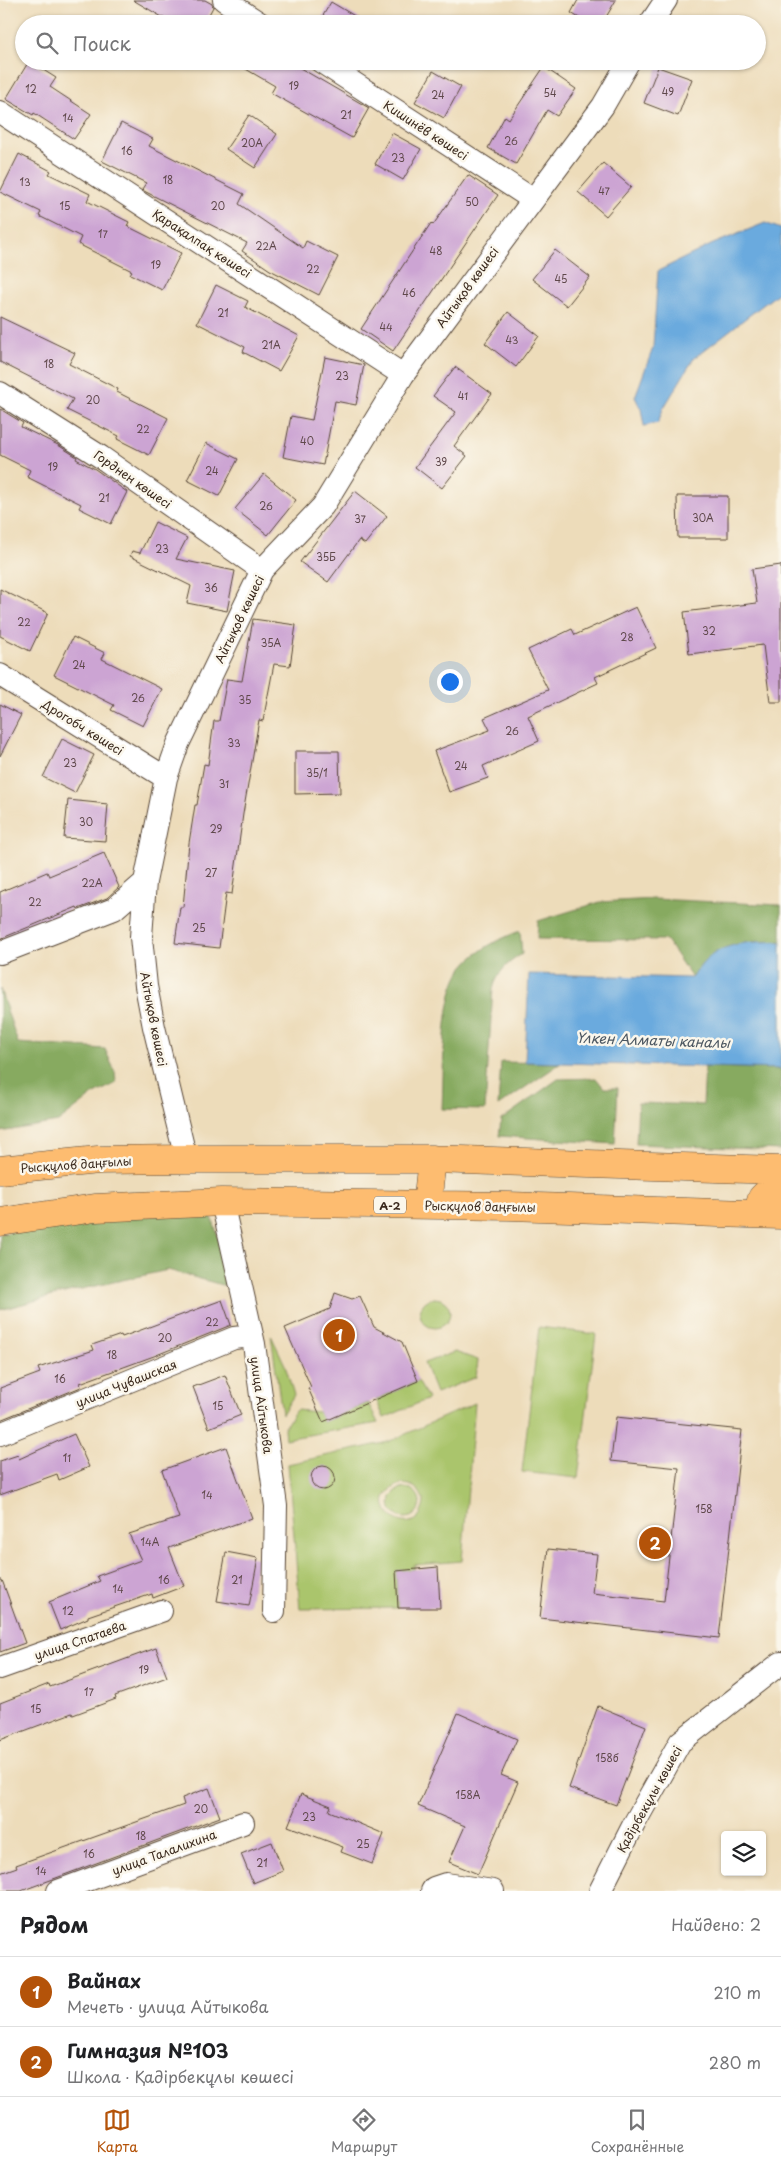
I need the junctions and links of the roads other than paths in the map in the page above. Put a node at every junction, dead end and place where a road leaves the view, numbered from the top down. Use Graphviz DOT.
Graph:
graph roads {
  1 [pos="224,0"];
  2 [pos="247,15"];
  3 [pos="334,70"];
  4 [pos="624,70"];
  5 [pos="0,112"];
  6 [pos="532,199"];
  7 [pos="402,375"];
  8 [pos="0,393"];
  9 [pos="262,570"];
  10 [pos="0,675"];
  11 [pos="166,778"];
  12 [pos="145,882"];
  13 [pos="0,953"];
  14 [pos="186,1159"];
  15 [pos="432,1159"];
  16 [pos="0,1170"];
  17 [pos="781,1170"];
  18 [pos="781,1196"];
  19 [pos="222,1202"];
  20 [pos="427,1206"];
  21 [pos="769,1214"];
  22 [pos="0,1222"];
  23 [pos="252,1336"];
  24 [pos="0,1434"];
  25 [pos="160,1611"];
  26 [pos="274,1611"];
  27 [pos="781,1663"];
  28 [pos="0,1668"];
  29 [pos="243,1823"];
  30 [pos="58,1891"];
  31 [pos="432,1891"];
  32 [pos="493,1891"];
  33 [pos="600,1891"];
  1 -- 2 [label="street"];
  3 -- 6 [label="street, Кишинёв көшесі"];
  4 -- 6 [label="street, Айтықов көшесі"];
  5 -- 7 [label="street, Қарақалпақ көшесі"];
  6 -- 7 [label="street, Айтықов көшесі"];
  7 -- 9 [label="street, Айтықов көшесі"];
  8 -- 9 [label="street, Горднен көшесі"];
  9 -- 11 [label="street, Айтықов көшесі"];
  10 -- 11 [label="street, Дрогобч көшесі"];
  11 -- 12 [label="street, Айтықов көшесі"];
  12 -- 13 [label="street"];
  12 -- 14 [label="street, Айтықов көшесі"];
  14 -- 15 [label="main road, Рысқұлов даңғылы"];
  14 -- 16 [label="main road, Рысқұлов даңғылы"];
  15 -- 17 [label="main road, Рысқұлов даңғылы"];
  15 -- 20 [label="main road"];
  18 -- 21 [label="main road"];
  19 -- 20 [label="main road, Рысқұлов даңғылы / A-2"];
  19 -- 22 [label="main road, Рысқұлов даңғылы / A-2"];
  19 -- 23 [label="street, улица Айтыкова"];
  20 -- 21 [label="main road, Рысқұлов даңғылы / A-2"];
  23 -- 24 [label="street, улица Чувашская"];
  23 -- 26 [label="street, улица Айтыкова"];
  25 -- 28 [label="street, улица Спатаева"];
  27 -- 33 [label="street, Қадірбекұлы көшесі"];
  29 -- 30 [label="street, улица Талалихина"];
  31 -- 32 [label="street"];
}
